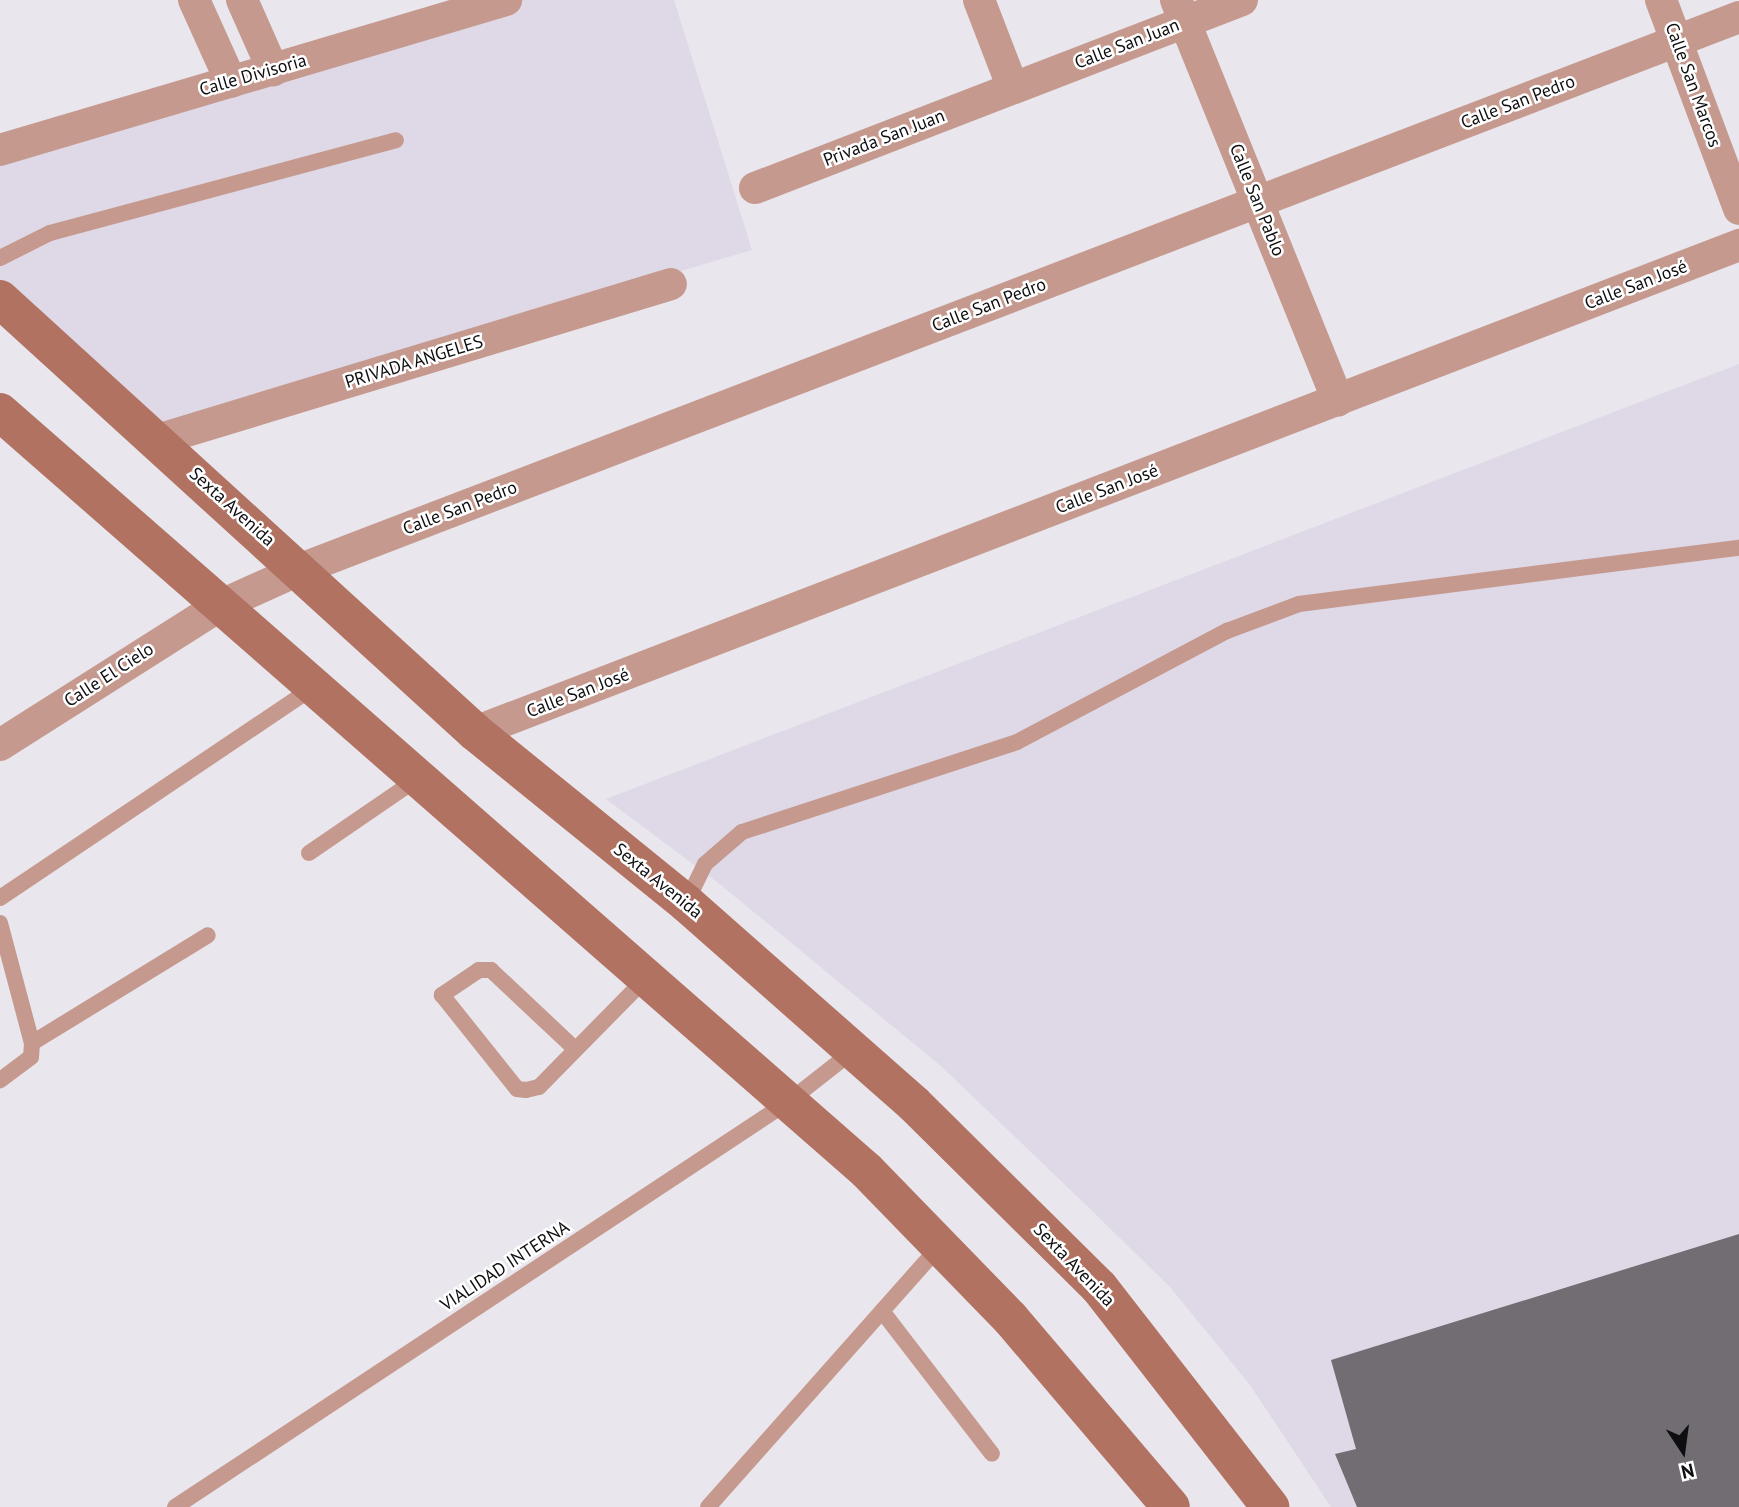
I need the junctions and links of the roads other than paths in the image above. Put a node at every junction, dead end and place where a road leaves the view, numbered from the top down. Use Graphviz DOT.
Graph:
graph roads {
  1 [pos="194,0"];
  2 [pos="242,0"];
  3 [pos="506,0"];
  4 [pos="979,0"];
  5 [pos="1242,0"];
  6 [pos="1661,0"];
  7 [pos="1181,11"];
  8 [pos="1739,17"];
  9 [pos="1677,41"];
  10 [pos="273,69"];
  11 [pos="231,82"];
  12 [pos="1013,88"];
  13 [pos="396,140"];
  14 [pos="0,150"];
  15 [pos="755,188"];
  16 [pos="1258,201"];
  17 [pos="1739,209"];
  18 [pos="1739,245"];
  19 [pos="0,258"];
  20 [pos="671,284"];
  21 [pos="0,299"];
  22 [pos="1338,400"];
  23 [pos="0,412"];
  24 [pos="157,440"];
  25 [pos="1739,548"];
  26 [pos="301,569"];
  27 [pos="219,606"];
  28 [pos="313,688"];
  29 [pos="475,732"];
  30 [pos="0,745"];
  31 [pos="417,779"];
  32 [pos="309,853"];
  33 [pos="0,898"];
  34 [pos="687,903"];
  35 [pos="0,923"];
  36 [pos="208,935"];
  37 [pos="645,979"];
  38 [pos="32,1043"];
  39 [pos="574,1048"];
  40 [pos="853,1051"];
  41 [pos="0,1080"];
  42 [pos="788,1102"];
  43 [pos="940,1246"];
  44 [pos="882,1311"];
  45 [pos="992,1454"];
  46 [pos="175,1507"];
  47 [pos="708,1507"];
  48 [pos="1171,1507"];
  49 [pos="1270,1507"];
  1 -- 11 [label="street"];
  2 -- 10 [label="street"];
  3 -- 10 [label="street, Calle Divisoria"];
  4 -- 12 [label="street"];
  5 -- 7 [label="street, Calle San Juan"];
  6 -- 9 [label="street, Calle San Marcos"];
  7 -- 12 [label="street, Calle San Juan"];
  7 -- 16 [label="street, Calle San Pablo"];
  8 -- 9 [label="street, Calle San Pedro"];
  9 -- 16 [label="street, Calle San Pedro"];
  9 -- 17 [label="street, Calle San Marcos"];
  10 -- 11 [label="street, Calle Divisoria"];
  11 -- 14 [label="street, Calle Divisoria"];
  12 -- 15 [label="street, Privada San Juan"];
  13 -- 19 [label="lane"];
  16 -- 22 [label="street, Calle San Pablo"];
  16 -- 26 [label="street, Calle San Pedro"];
  18 -- 22 [label="street, Calle San José"];
  20 -- 24 [label="street, PRIVADA ANGELES"];
  21 -- 24 [label="main road, Sexta Avenida"];
  22 -- 29 [label="street, Calle San José"];
  23 -- 27 [label="main road"];
  24 -- 26 [label="main road, Sexta Avenida"];
  25 -- 34 [label="lane"];
  26 -- 27 [label="street, Calle San Pedro"];
  26 -- 29 [label="main road, Sexta Avenida"];
  27 -- 28 [label="main road"];
  27 -- 30 [label="street, Calle El Cielo"];
  28 -- 31 [label="main road"];
  28 -- 33 [label="lane"];
  29 -- 34 [label="main road, Sexta Avenida"];
  31 -- 32 [label="lane"];
  31 -- 37 [label="main road"];
  34 -- 40 [label="main road, Sexta Avenida"];
  35 -- 38 [label="lane"];
  36 -- 38 [label="lane"];
  37 -- 39 [label="lane"];
  37 -- 42 [label="main road"];
  38 -- 41 [label="lane"];
  39 -- 39 [label="lane"];
  40 -- 42 [label="lane, VIALIDAD INTERNA"];
  40 -- 49 [label="main road, Sexta Avenida"];
  42 -- 43 [label="main road"];
  42 -- 46 [label="lane, VIALIDAD INTERNA"];
  43 -- 44 [label="lane"];
  43 -- 48 [label="main road"];
  44 -- 45 [label="lane"];
  44 -- 47 [label="lane"];
}
